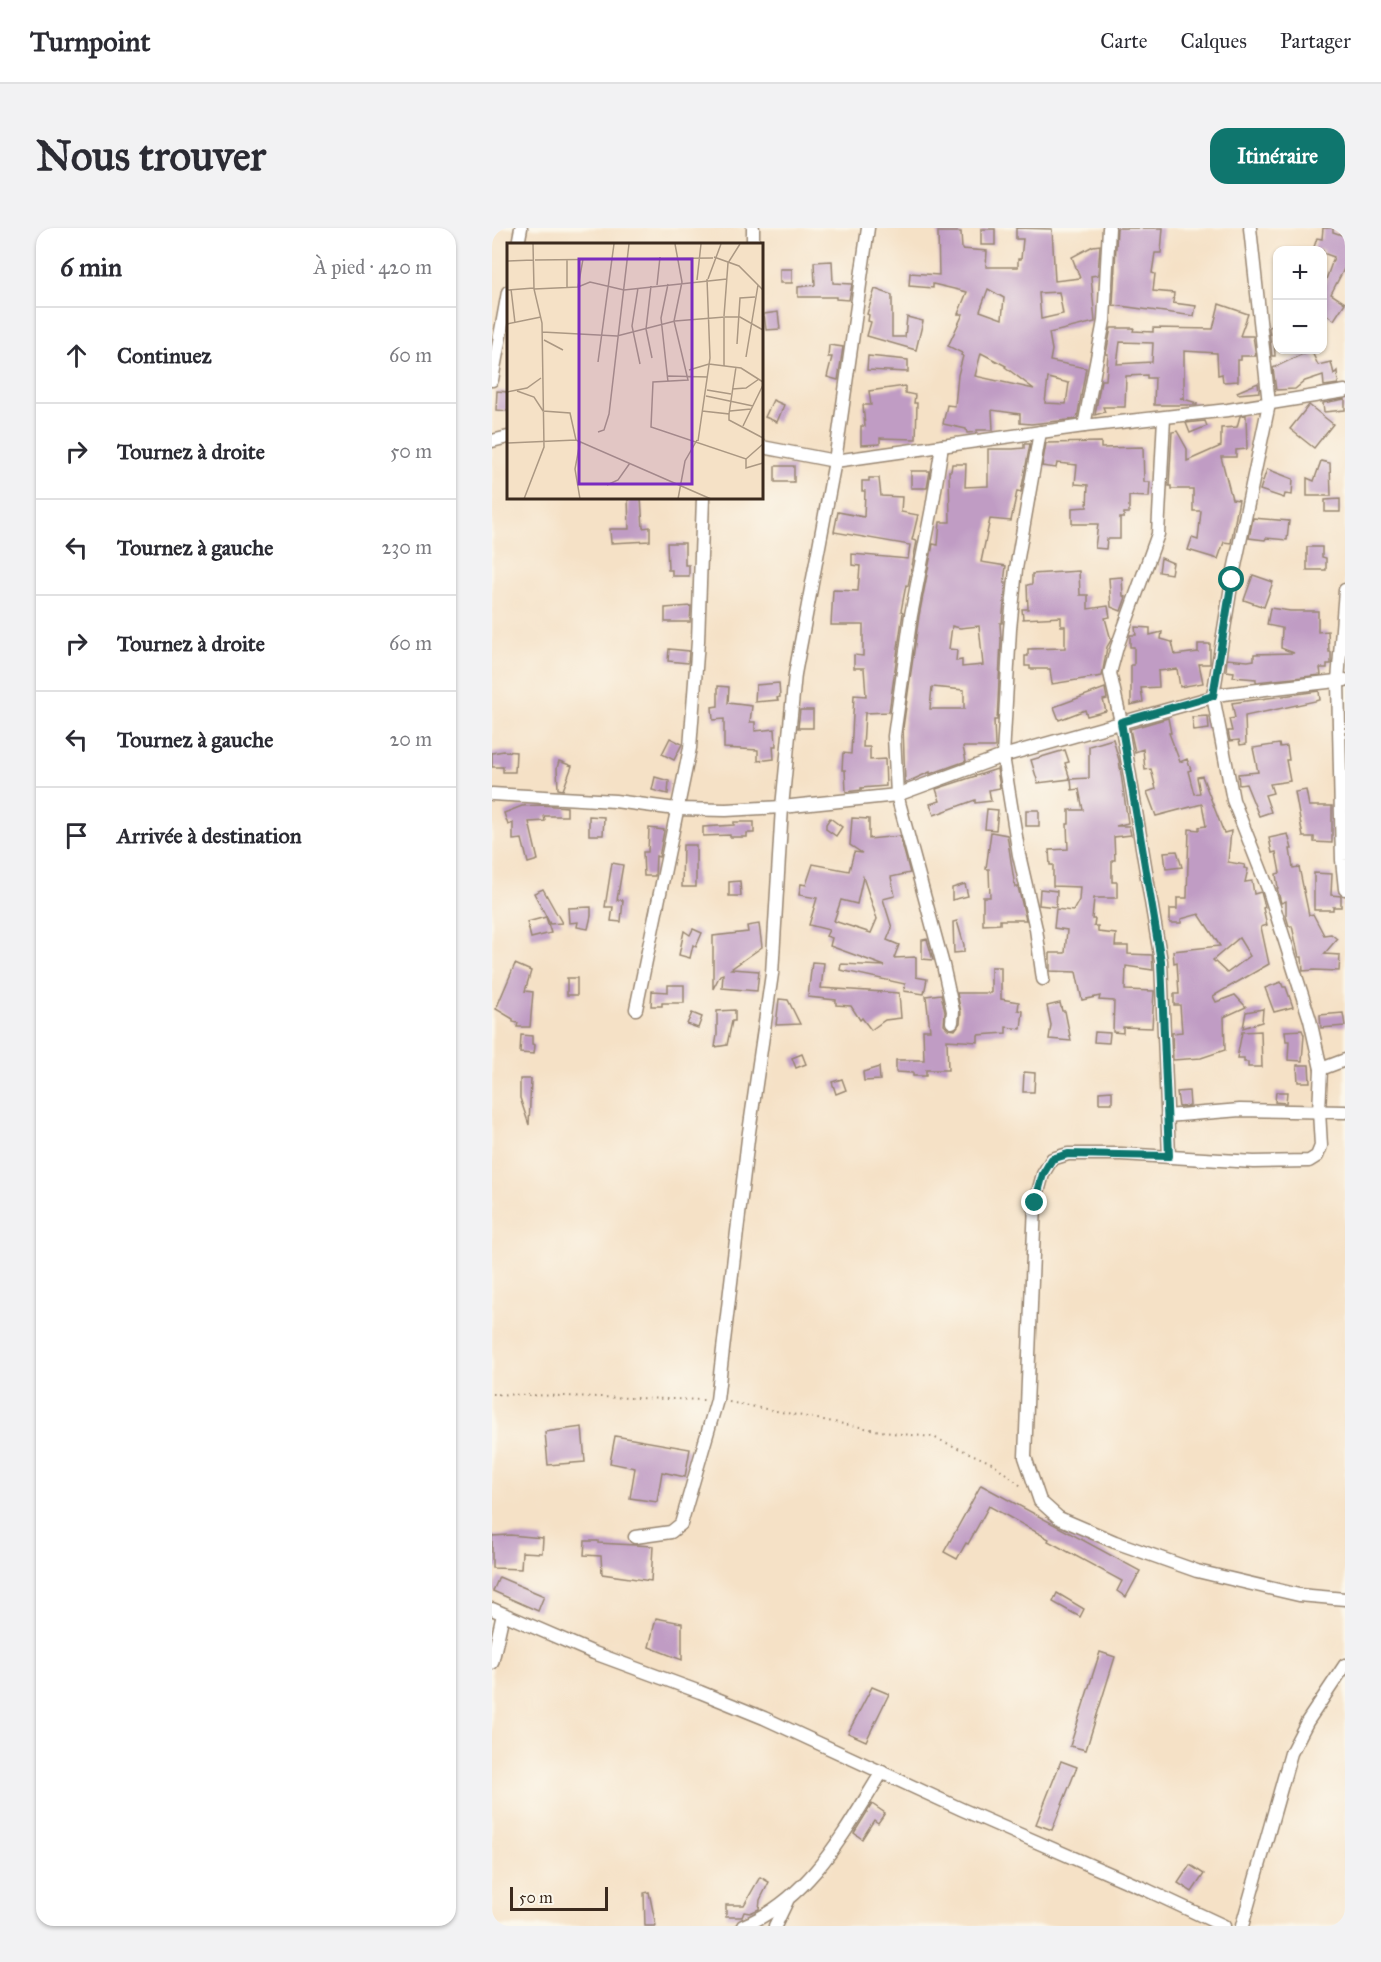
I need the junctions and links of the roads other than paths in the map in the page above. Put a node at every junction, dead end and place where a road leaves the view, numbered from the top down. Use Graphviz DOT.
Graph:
graph roads {
  1 [pos="521,228"];
  2 [pos="868,228"];
  3 [pos="1108,228"];
  4 [pos="1250,228"];
  5 [pos="518,243"];
  6 [pos="507,298"];
  7 [pos="492,380"];
  8 [pos="1345,391"];
  9 [pos="1269,404"];
  10 [pos="1164,418"];
  11 [pos="1084,426"];
  12 [pos="1040,432"];
  13 [pos="507,437"];
  14 [pos="492,441"];
  15 [pos="942,446"];
  16 [pos="764,447"];
  17 [pos="835,461"];
  18 [pos="703,500"];
  19 [pos="1345,590"];
  20 [pos="1342,680"];
  21 [pos="1213,696"];
  22 [pos="1121,722"];
  23 [pos="1003,756"];
  24 [pos="492,794"];
  25 [pos="897,795"];
  26 [pos="782,807"];
  27 [pos="676,809"];
  28 [pos="1345,889"];
  29 [pos="1043,980"];
  30 [pos="636,1009"];
  31 [pos="952,1022"];
  32 [pos="1345,1060"];
  33 [pos="1321,1070"];
  34 [pos="1319,1111"];
  35 [pos="1345,1112"];
  36 [pos="1167,1116"];
  37 [pos="1169,1156"];
  38 [pos="635,1537"];
  39 [pos="1345,1599"];
  40 [pos="498,1611"];
  41 [pos="492,1663"];
  42 [pos="1345,1665"];
  43 [pos="882,1772"];
  44 [pos="788,1900"];
  45 [pos="743,1926"];
  46 [pos="775,1926"];
  47 [pos="1224,1926"];
  48 [pos="1242,1926"];
  1 -- 5 [label="street"];
  2 -- 17 [label="street"];
  3 -- 11 [label="street"];
  4 -- 9 [label="street"];
  6 -- 7 [label="street"];
  8 -- 9 [label="street"];
  9 -- 10 [label="street"];
  9 -- 21 [label="street"];
  10 -- 11 [label="street"];
  10 -- 22 [label="street"];
  11 -- 12 [label="street"];
  12 -- 15 [label="street"];
  12 -- 23 [label="street"];
  13 -- 14 [label="street"];
  15 -- 17 [label="street"];
  15 -- 25 [label="street"];
  16 -- 17 [label="street"];
  17 -- 26 [label="street"];
  18 -- 27 [label="street"];
  19 -- 20 [label="street"];
  20 -- 21 [label="street"];
  20 -- 28 [label="street"];
  21 -- 22 [label="street"];
  21 -- 33 [label="street"];
  22 -- 23 [label="street"];
  22 -- 36 [label="street"];
  23 -- 25 [label="street"];
  23 -- 29 [label="street"];
  24 -- 27 [label="street"];
  25 -- 26 [label="street"];
  25 -- 31 [label="street"];
  26 -- 27 [label="street"];
  26 -- 38 [label="street"];
  27 -- 30 [label="street"];
  32 -- 33 [label="street"];
  33 -- 34 [label="street"];
  34 -- 35 [label="street"];
  34 -- 36 [label="street"];
  34 -- 37 [label="street"];
  36 -- 37 [label="street"];
  37 -- 39 [label="street"];
  40 -- 41 [label="street"];
  40 -- 43 [label="street"];
  42 -- 48 [label="street"];
  43 -- 44 [label="street"];
  43 -- 47 [label="street"];
  44 -- 45 [label="street"];
  44 -- 46 [label="street"];
}
